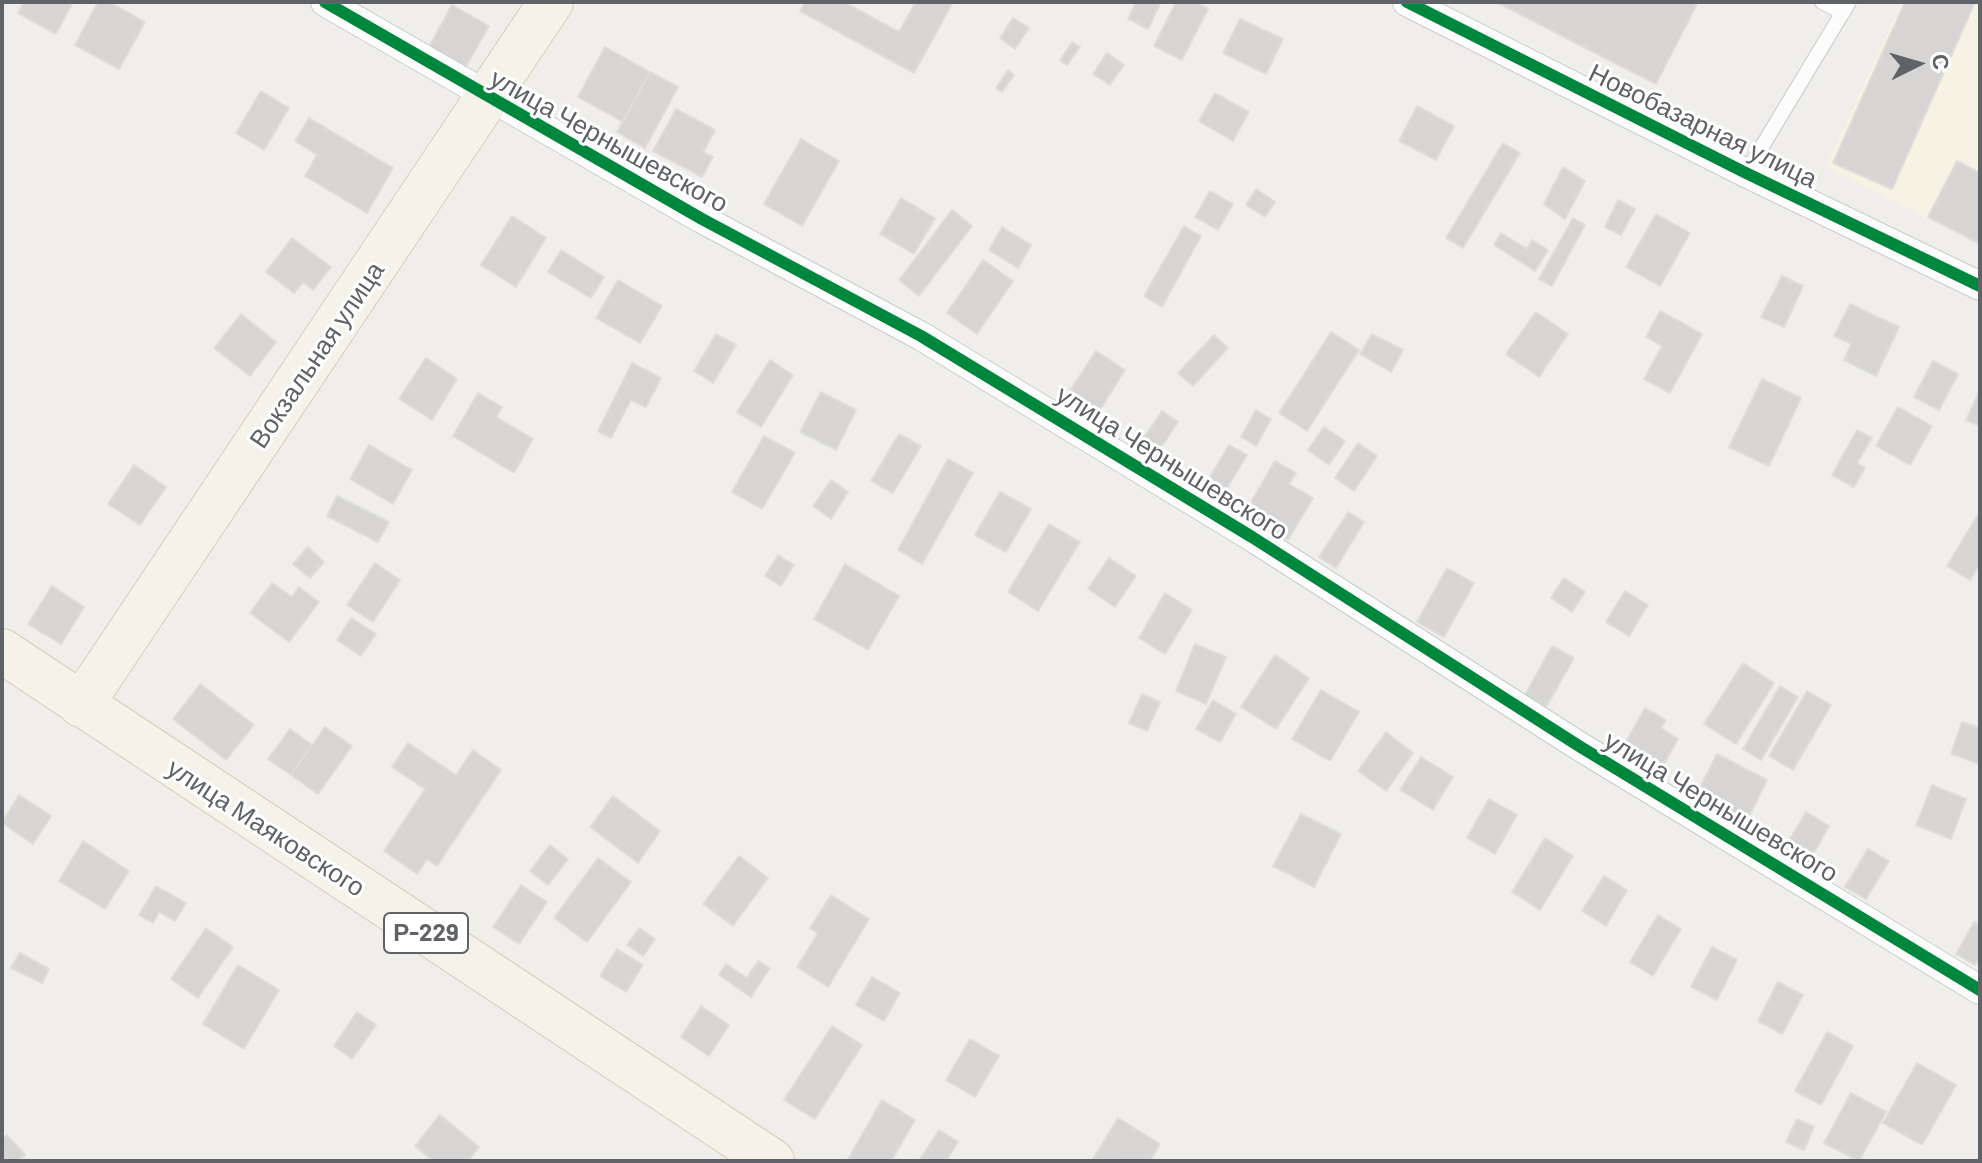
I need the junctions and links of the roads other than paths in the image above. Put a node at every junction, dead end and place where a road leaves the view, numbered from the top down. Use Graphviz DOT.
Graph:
graph roads {
  1 [pos="325,2"];
  2 [pos="551,2"];
  3 [pos="1407,2"];
  4 [pos="1822,2"];
  5 [pos="1846,7"];
  6 [pos="489,99"];
  7 [pos="1746,173"];
  8 [pos="1980,286"];
  9 [pos="2,651"];
  10 [pos="81,705"];
  11 [pos="1980,990"];
  12 [pos="772,1161"];
  1 -- 6 [label="street, улица Чернышевского"];
  2 -- 6 [label="main road, Вокзальная улица"];
  3 -- 7 [label="street, Новобазарная улица"];
  4 -- 5 [label="lane"];
  5 -- 7 [label="lane"];
  6 -- 10 [label="main road, Вокзальная улица"];
  6 -- 11 [label="street, улица Чернышевского"];
  7 -- 8 [label="street, Новобазарная улица"];
  9 -- 10 [label="main road, улица Маяковского / Р-229"];
  10 -- 12 [label="main road, улица Маяковского / Р-229"];
}
